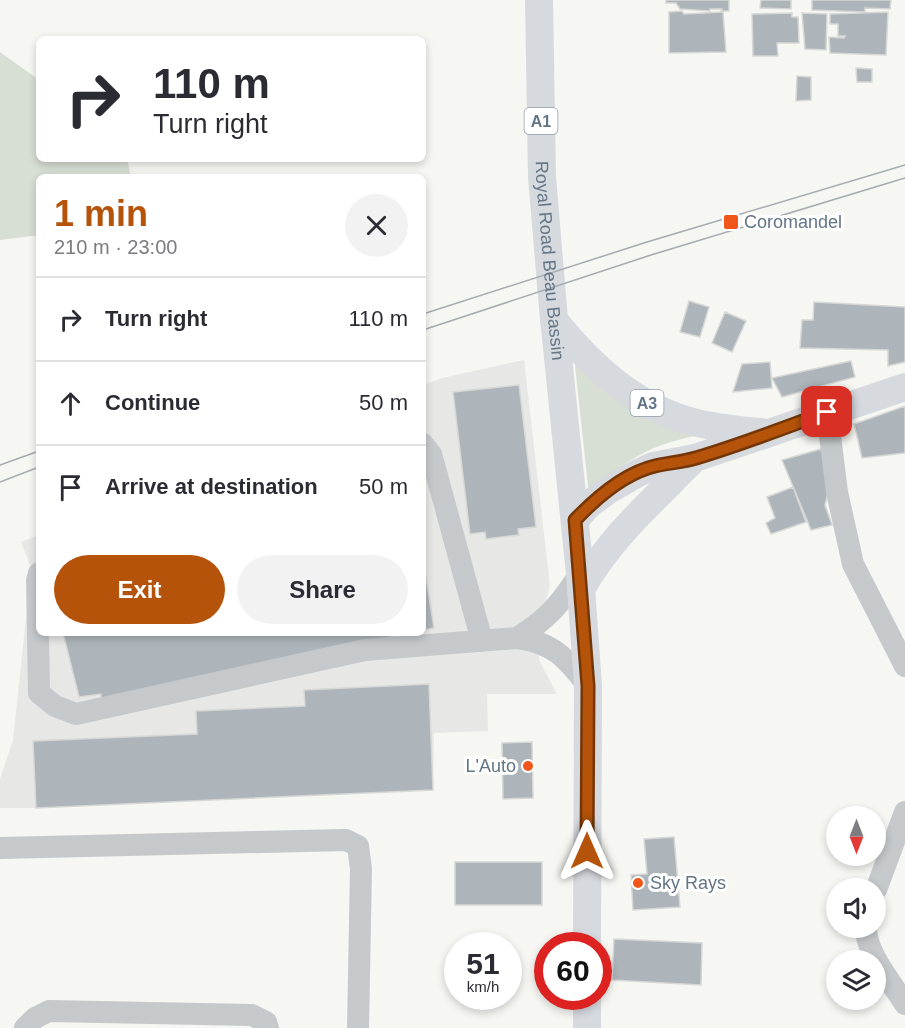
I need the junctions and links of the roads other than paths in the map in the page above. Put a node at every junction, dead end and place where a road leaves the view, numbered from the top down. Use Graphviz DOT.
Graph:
graph roads {
  1 [pos="539,0"];
  2 [pos="554,314"];
  3 [pos="905,387"];
  4 [pos="827,412"];
  5 [pos="767,433"];
  6 [pos="426,448"];
  7 [pos="695,458"];
  8 [pos="642,509"];
  9 [pos="575,520"];
  10 [pos="581,581"];
  11 [pos="38,636"];
  12 [pos="516,639"];
  13 [pos="482,641"];
  14 [pos="905,666"];
  15 [pos="588,686"];
  16 [pos="905,812"];
  17 [pos="0,848"];
  18 [pos="881,878"];
  19 [pos="587,932"];
  20 [pos="867,938"];
  21 [pos="905,1004"];
  22 [pos="587,1010"];
  23 [pos="143,1020"];
  24 [pos="25,1028"];
  25 [pos="268,1028"];
  26 [pos="358,1028"];
  27 [pos="587,1028"];
  1 -- 2 [label="main road, Royal Road Beau Bassin / A1"];
  2 -- 5 [label="main road, A3"];
  2 -- 9 [label="main road, Royal Road Beau Bassin / A1"];
  3 -- 4 [label="main road, A3"];
  4 -- 5 [label="main road, A3"];
  4 -- 14 [label="street"];
  5 -- 7 [label="main road, A3"];
  6 -- 13 [label="street"];
  7 -- 8 [label="main road, A3"];
  7 -- 9 [label="main road, A3"];
  8 -- 9 [label="main road, A3"];
  8 -- 10 [label="main road, A3"];
  9 -- 10 [label="main road, A1"];
  10 -- 12 [label="street"];
  10 -- 15 [label="main road, A1"];
  11 -- 13 [label="street"];
  12 -- 13 [label="street"];
  12 -- 15 [label="street"];
  15 -- 19 [label="main road, A1"];
  16 -- 18 [label="street"];
  17 -- 26 [label="street"];
  20 -- 21 [label="street"];
  22 -- 27 [label="main road"];
  23 -- 24 [label="street"];
  23 -- 25 [label="street"];
}
